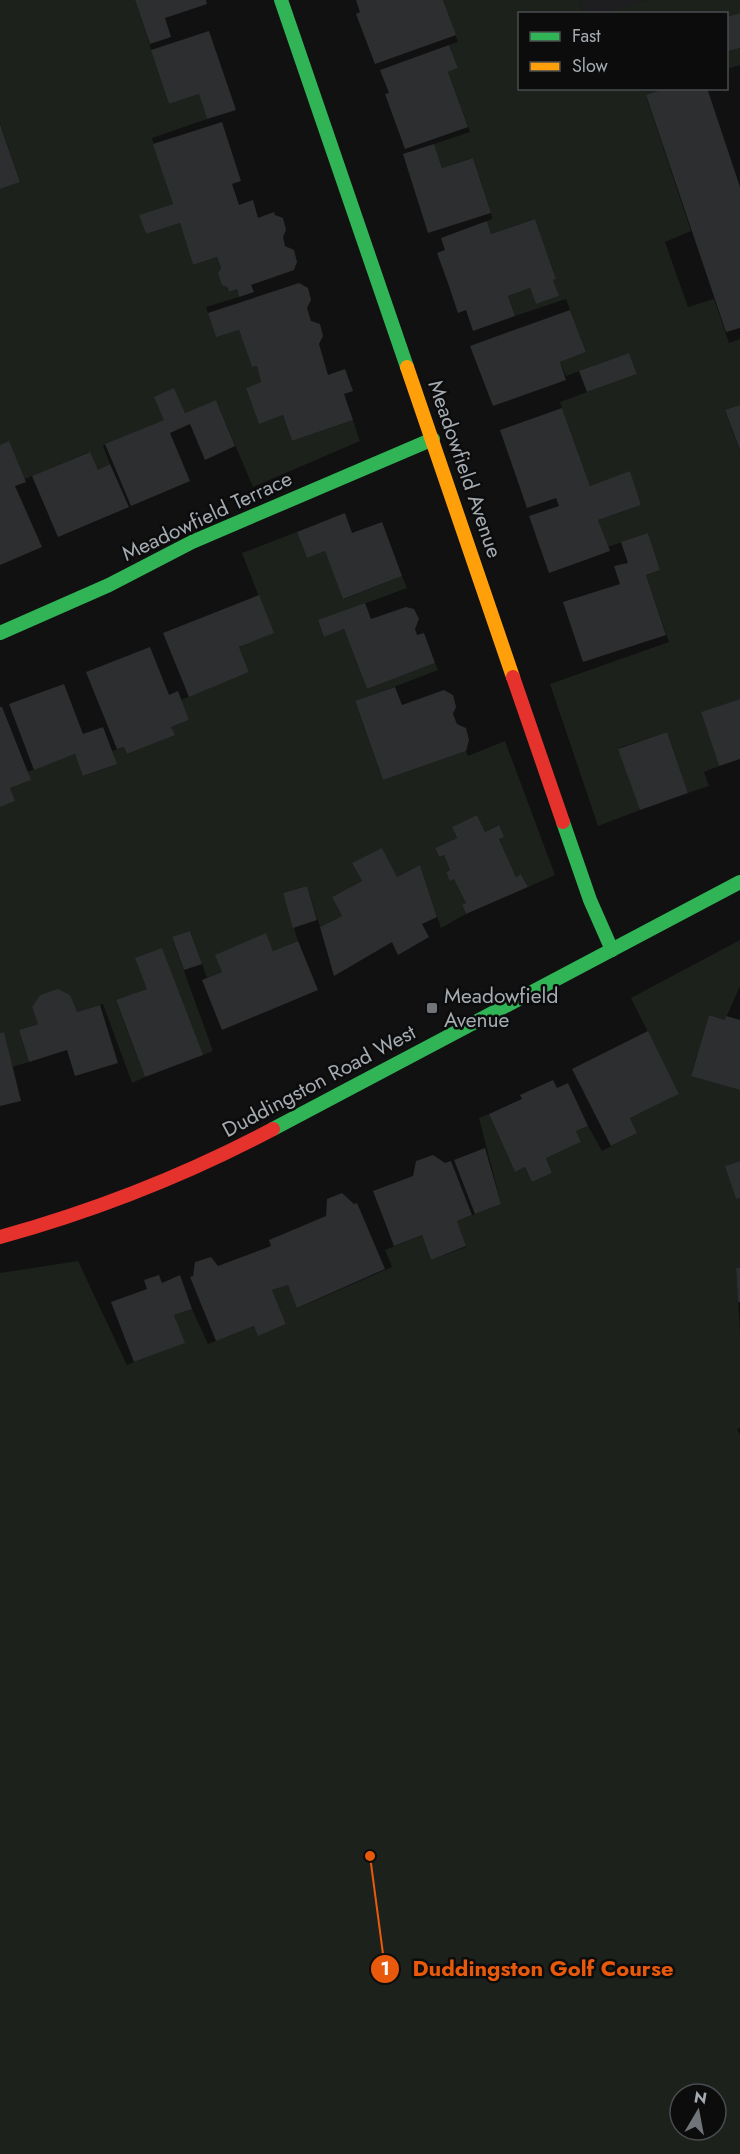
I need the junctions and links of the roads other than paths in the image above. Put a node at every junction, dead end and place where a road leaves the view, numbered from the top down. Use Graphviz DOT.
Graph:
graph roads {
  1 [pos="281,0"];
  2 [pos="433,439"];
  3 [pos="0,633"];
  4 [pos="740,882"];
  5 [pos="612,950"];
  6 [pos="0,1236"];
  1 -- 2 [label="street, Meadowfield Avenue"];
  2 -- 3 [label="street, Meadowfield Terrace"];
  2 -- 5 [label="street, Meadowfield Avenue"];
  4 -- 5 [label="street, Duddingston Road West"];
  5 -- 6 [label="street, Duddingston Road West"];
}
